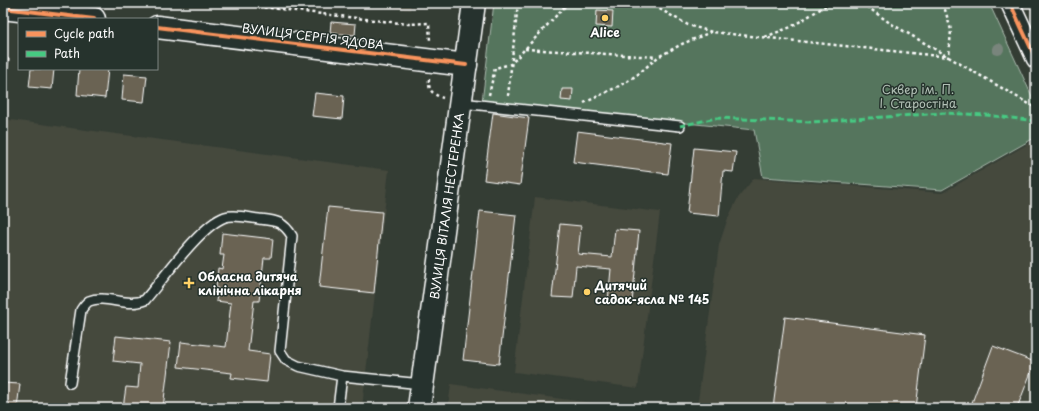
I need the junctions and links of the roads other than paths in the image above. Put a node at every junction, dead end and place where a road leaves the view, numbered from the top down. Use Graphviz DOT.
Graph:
graph roads {
  1 [pos="474,3"];
  2 [pos="1010,3"];
  3 [pos="3,8"];
  4 [pos="86,18"];
  5 [pos="158,27"];
  6 [pos="1036,59"];
  7 [pos="466,65"];
  8 [pos="461,103"];
  9 [pos="680,126"];
  10 [pos="342,376"];
  11 [pos="70,382"];
  12 [pos="422,384"];
  13 [pos="338,408"];
  14 [pos="419,408"];
  1 -- 7 [label="main road, ВУЛИЦЯ ВІТАЛІЯ НЕСТЕРЕНКА"];
  2 -- 6 [label="street"];
  3 -- 4 [label="main road"];
  5 -- 7 [label="main road, ВУЛИЦЯ СЕРГІЯ ЯДОВА"];
  7 -- 8 [label="main road, ВУЛИЦЯ ВІТАЛІЯ НЕСТЕРЕНКА"];
  8 -- 9 [label="lane"];
  8 -- 12 [label="main road, ВУЛИЦЯ ВІТАЛІЯ НЕСТЕРЕНКА"];
  10 -- 11 [label="lane"];
  10 -- 12 [label="lane"];
  10 -- 13 [label="lane"];
  12 -- 14 [label="main road, ВУЛИЦЯ ВІТАЛІЯ НЕСТЕРЕНКА"];
}
